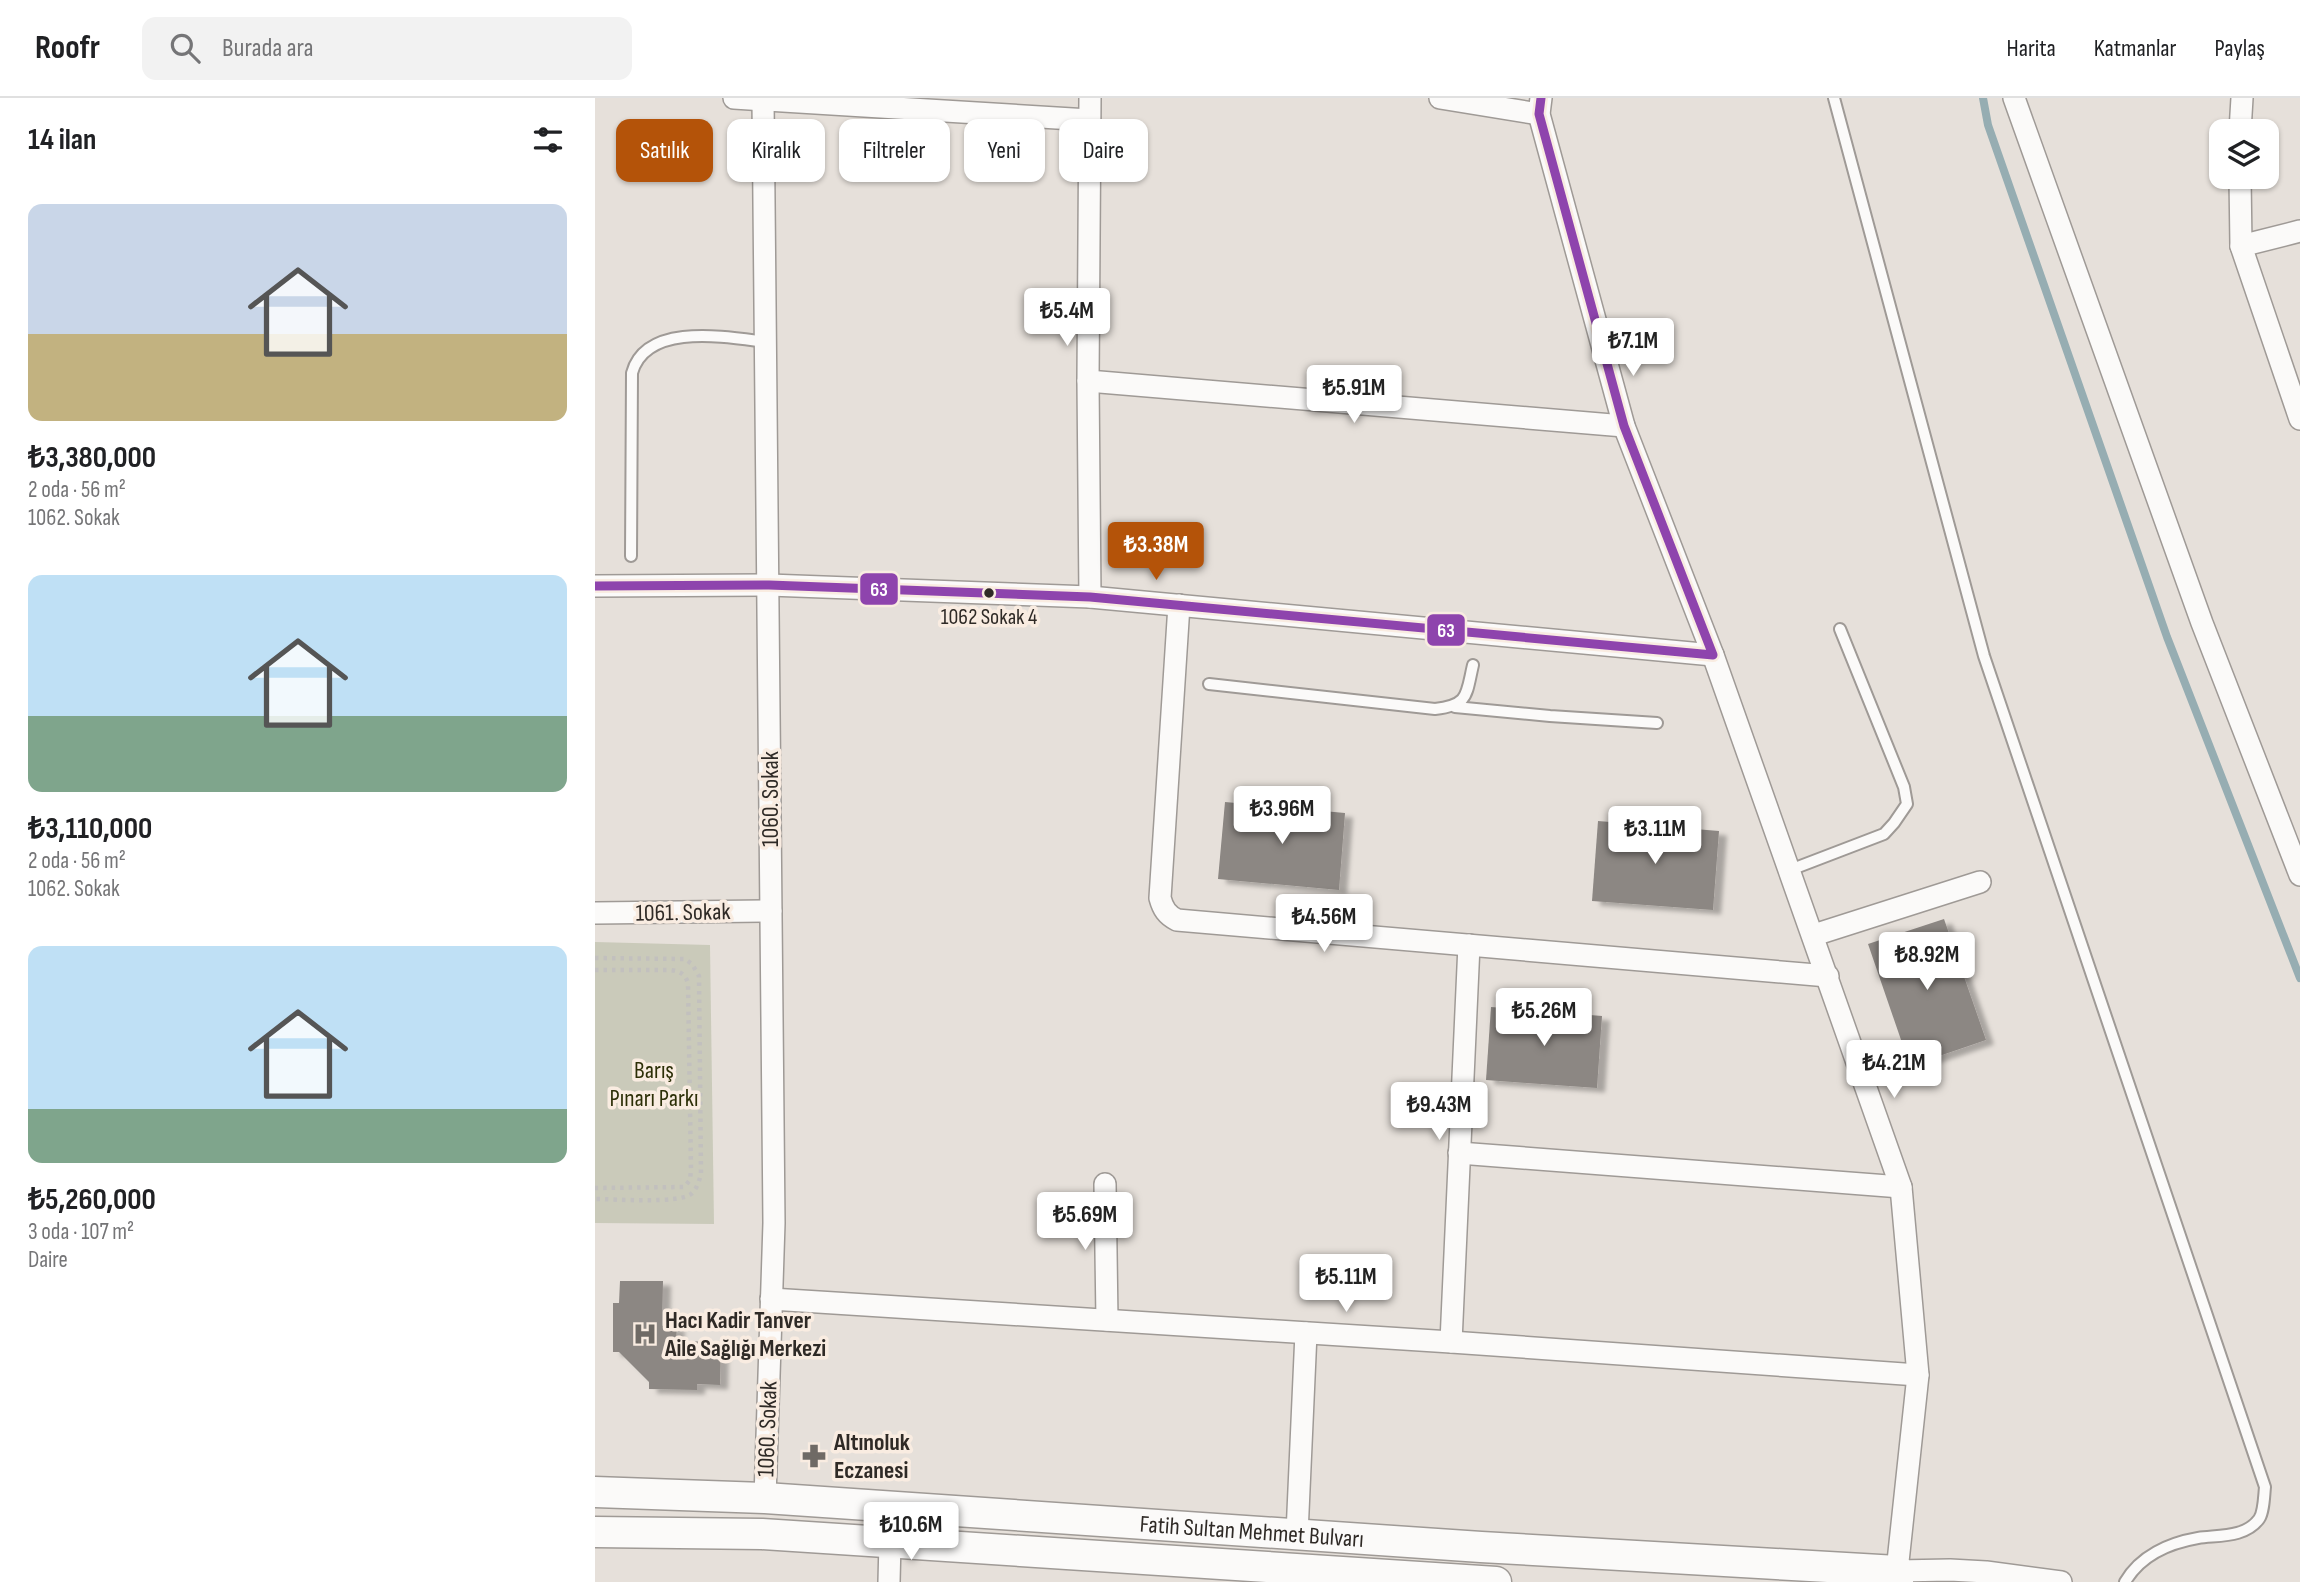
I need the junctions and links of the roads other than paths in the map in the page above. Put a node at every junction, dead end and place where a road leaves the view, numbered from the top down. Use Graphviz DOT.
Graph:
graph roads {
  1 [pos="734,98"];
  2 [pos="1090,98"];
  3 [pos="1440,98"];
  4 [pos="1834,98"];
  5 [pos="2014,98"];
  6 [pos="2242,98"];
  7 [pos="763,100"];
  8 [pos="1540,106"];
  9 [pos="1074,119"];
  10 [pos="1090,119"];
  11 [pos="2241,119"];
  12 [pos="1090,182"];
  13 [pos="2240,189"];
  14 [pos="2300,231"];
  15 [pos="2241,246"];
  16 [pos="766,342"];
  17 [pos="1088,381"];
  18 [pos="2300,419"];
  19 [pos="1624,426"];
  20 [pos="631,556"];
  21 [pos="769,585"];
  22 [pos="595,586"];
  23 [pos="1090,597"];
  24 [pos="1179,605"];
  25 [pos="1840,629"];
  26 [pos="1713,655"];
  27 [pos="1473,665"];
  28 [pos="1209,684"];
  29 [pos="1455,706"];
  30 [pos="1657,723"];
  31 [pos="1790,870"];
  32 [pos="2300,875"];
  33 [pos="1980,882"];
  34 [pos="771,911"];
  35 [pos="595,913"];
  36 [pos="1814,935"];
  37 [pos="1469,945"];
  38 [pos="1828,976"];
  39 [pos="1459,1153"];
  40 [pos="1105,1184"];
  41 [pos="1901,1187"];
  42 [pos="771,1299"];
  43 [pos="1107,1320"];
  44 [pos="1306,1333"];
  45 [pos="1451,1342"];
  46 [pos="1918,1376"];
  47 [pos="595,1492"];
  48 [pos="765,1498"];
  49 [pos="595,1532"];
  50 [pos="1297,1534"];
  51 [pos="890,1542"];
  52 [pos="1898,1577"];
  53 [pos="889,1582"];
  54 [pos="1496,1582"];
  55 [pos="2061,1582"];
  56 [pos="2125,1582"];
  1 -- 7 [label="street"];
  2 -- 10 [label="street"];
  3 -- 8 [label="street"];
  4 -- 56 [label="lane"];
  5 -- 32 [label="street"];
  6 -- 11 [label="street"];
  7 -- 9 [label="street"];
  7 -- 16 [label="street, 1060. Sokak"];
  8 -- 19 [label="street"];
  12 -- 17 [label="street"];
  13 -- 15 [label="street"];
  14 -- 15 [label="street"];
  15 -- 18 [label="street"];
  16 -- 20 [label="lane"];
  16 -- 21 [label="street, 1060. Sokak"];
  17 -- 19 [label="street"];
  17 -- 23 [label="street"];
  19 -- 26 [label="street"];
  21 -- 22 [label="street"];
  21 -- 23 [label="street"];
  21 -- 34 [label="street, 1060. Sokak"];
  23 -- 24 [label="street"];
  24 -- 26 [label="street"];
  24 -- 37 [label="street"];
  25 -- 31 [label="lane"];
  26 -- 31 [label="street"];
  27 -- 29 [label="lane"];
  28 -- 29 [label="lane"];
  29 -- 30 [label="lane"];
  31 -- 36 [label="street"];
  33 -- 36 [label="street"];
  34 -- 35 [label="street, 1061. Sokak"];
  34 -- 42 [label="street, 1060. Sokak"];
  36 -- 38 [label="street"];
  37 -- 38 [label="street"];
  37 -- 39 [label="street"];
  38 -- 41 [label="street"];
  39 -- 41 [label="street"];
  39 -- 45 [label="street"];
  40 -- 43 [label="street"];
  41 -- 46 [label="street"];
  42 -- 43 [label="street"];
  42 -- 48 [label="street, 1060. Sokak"];
  43 -- 44 [label="street"];
  44 -- 45 [label="street"];
  44 -- 50 [label="street"];
  45 -- 46 [label="street"];
  46 -- 52 [label="street"];
  47 -- 48 [label="main road, Fatih Sultan Mehmet Bulvarı"];
  48 -- 50 [label="main road, Fatih Sultan Mehmet Bulvarı"];
  49 -- 51 [label="main road, Fatih Sultan Mehmet Bulvarı"];
  50 -- 52 [label="main road, Fatih Sultan Mehmet Bulvarı"];
  51 -- 53 [label="street"];
  51 -- 54 [label="main road, Fatih Sultan Mehmet Bulvarı"];
  52 -- 55 [label="street"];
}
